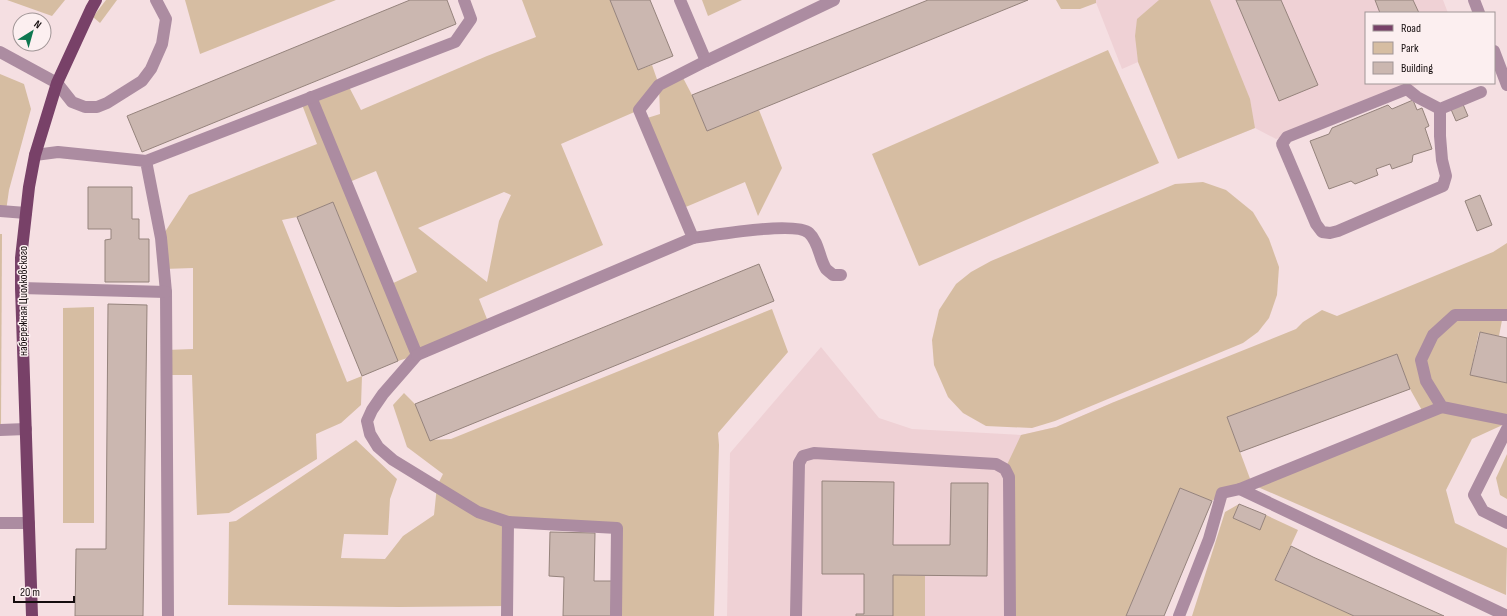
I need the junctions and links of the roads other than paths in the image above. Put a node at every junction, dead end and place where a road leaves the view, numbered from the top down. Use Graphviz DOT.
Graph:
graph roads {
  1 [pos="96,0"];
  2 [pos="156,0"];
  3 [pos="464,0"];
  4 [pos="680,0"];
  5 [pos="834,0"];
  6 [pos="1474,0"];
  7 [pos="1480,12"];
  8 [pos="0,52"];
  9 [pos="1495,54"];
  10 [pos="706,61"];
  11 [pos="57,83"];
  12 [pos="1507,85"];
  13 [pos="1482,92"];
  14 [pos="311,97"];
  15 [pos="1440,109"];
  16 [pos="35,155"];
  17 [pos="146,161"];
  18 [pos="0,211"];
  19 [pos="26,213"];
  20 [pos="693,238"];
  21 [pos="841,275"];
  22 [pos="21,288"];
  23 [pos="166,292"];
  24 [pos="1506,314"];
  25 [pos="417,355"];
  26 [pos="1442,407"];
  27 [pos="1507,420"];
  28 [pos="1507,429"];
  29 [pos="0,430"];
  30 [pos="26,430"];
  31 [pos="1240,489"];
  32 [pos="508,522"];
  33 [pos="0,523"];
  34 [pos="29,523"];
  35 [pos="1507,523"];
  36 [pos="32,616"];
  37 [pos="168,616"];
  38 [pos="507,616"];
  39 [pos="616,616"];
  40 [pos="796,616"];
  41 [pos="1010,616"];
  42 [pos="1179,616"];
  43 [pos="1507,616"];
  1 -- 11 [label="main road, набережная Циолковского"];
  2 -- 11 [label="street"];
  3 -- 14 [label="street"];
  4 -- 10 [label="street"];
  5 -- 10 [label="street"];
  6 -- 7 [label="street"];
  8 -- 11 [label="street"];
  9 -- 12 [label="street"];
  10 -- 20 [label="street"];
  11 -- 16 [label="main road, набережная Циолковского"];
  13 -- 15 [label="street"];
  14 -- 17 [label="street"];
  14 -- 25 [label="street"];
  15 -- 15 [label="street"];
  16 -- 17 [label="street"];
  16 -- 19 [label="main road, набережная Циолковского"];
  17 -- 23 [label="street"];
  18 -- 19 [label="street"];
  19 -- 22 [label="main road, набережная Циолковского"];
  20 -- 21 [label="street"];
  20 -- 25 [label="street"];
  22 -- 23 [label="street"];
  22 -- 30 [label="main road, набережная Циолковского"];
  23 -- 37 [label="street"];
  24 -- 26 [label="street"];
  25 -- 32 [label="street"];
  26 -- 27 [label="street"];
  26 -- 31 [label="street"];
  28 -- 35 [label="street"];
  29 -- 30 [label="street"];
  30 -- 34 [label="main road, набережная Циолковского"];
  31 -- 42 [label="street"];
  31 -- 43 [label="street"];
  32 -- 38 [label="street"];
  32 -- 39 [label="street"];
  33 -- 34 [label="street"];
  34 -- 36 [label="main road, набережная Циолковского"];
  40 -- 41 [label="street"];
}
